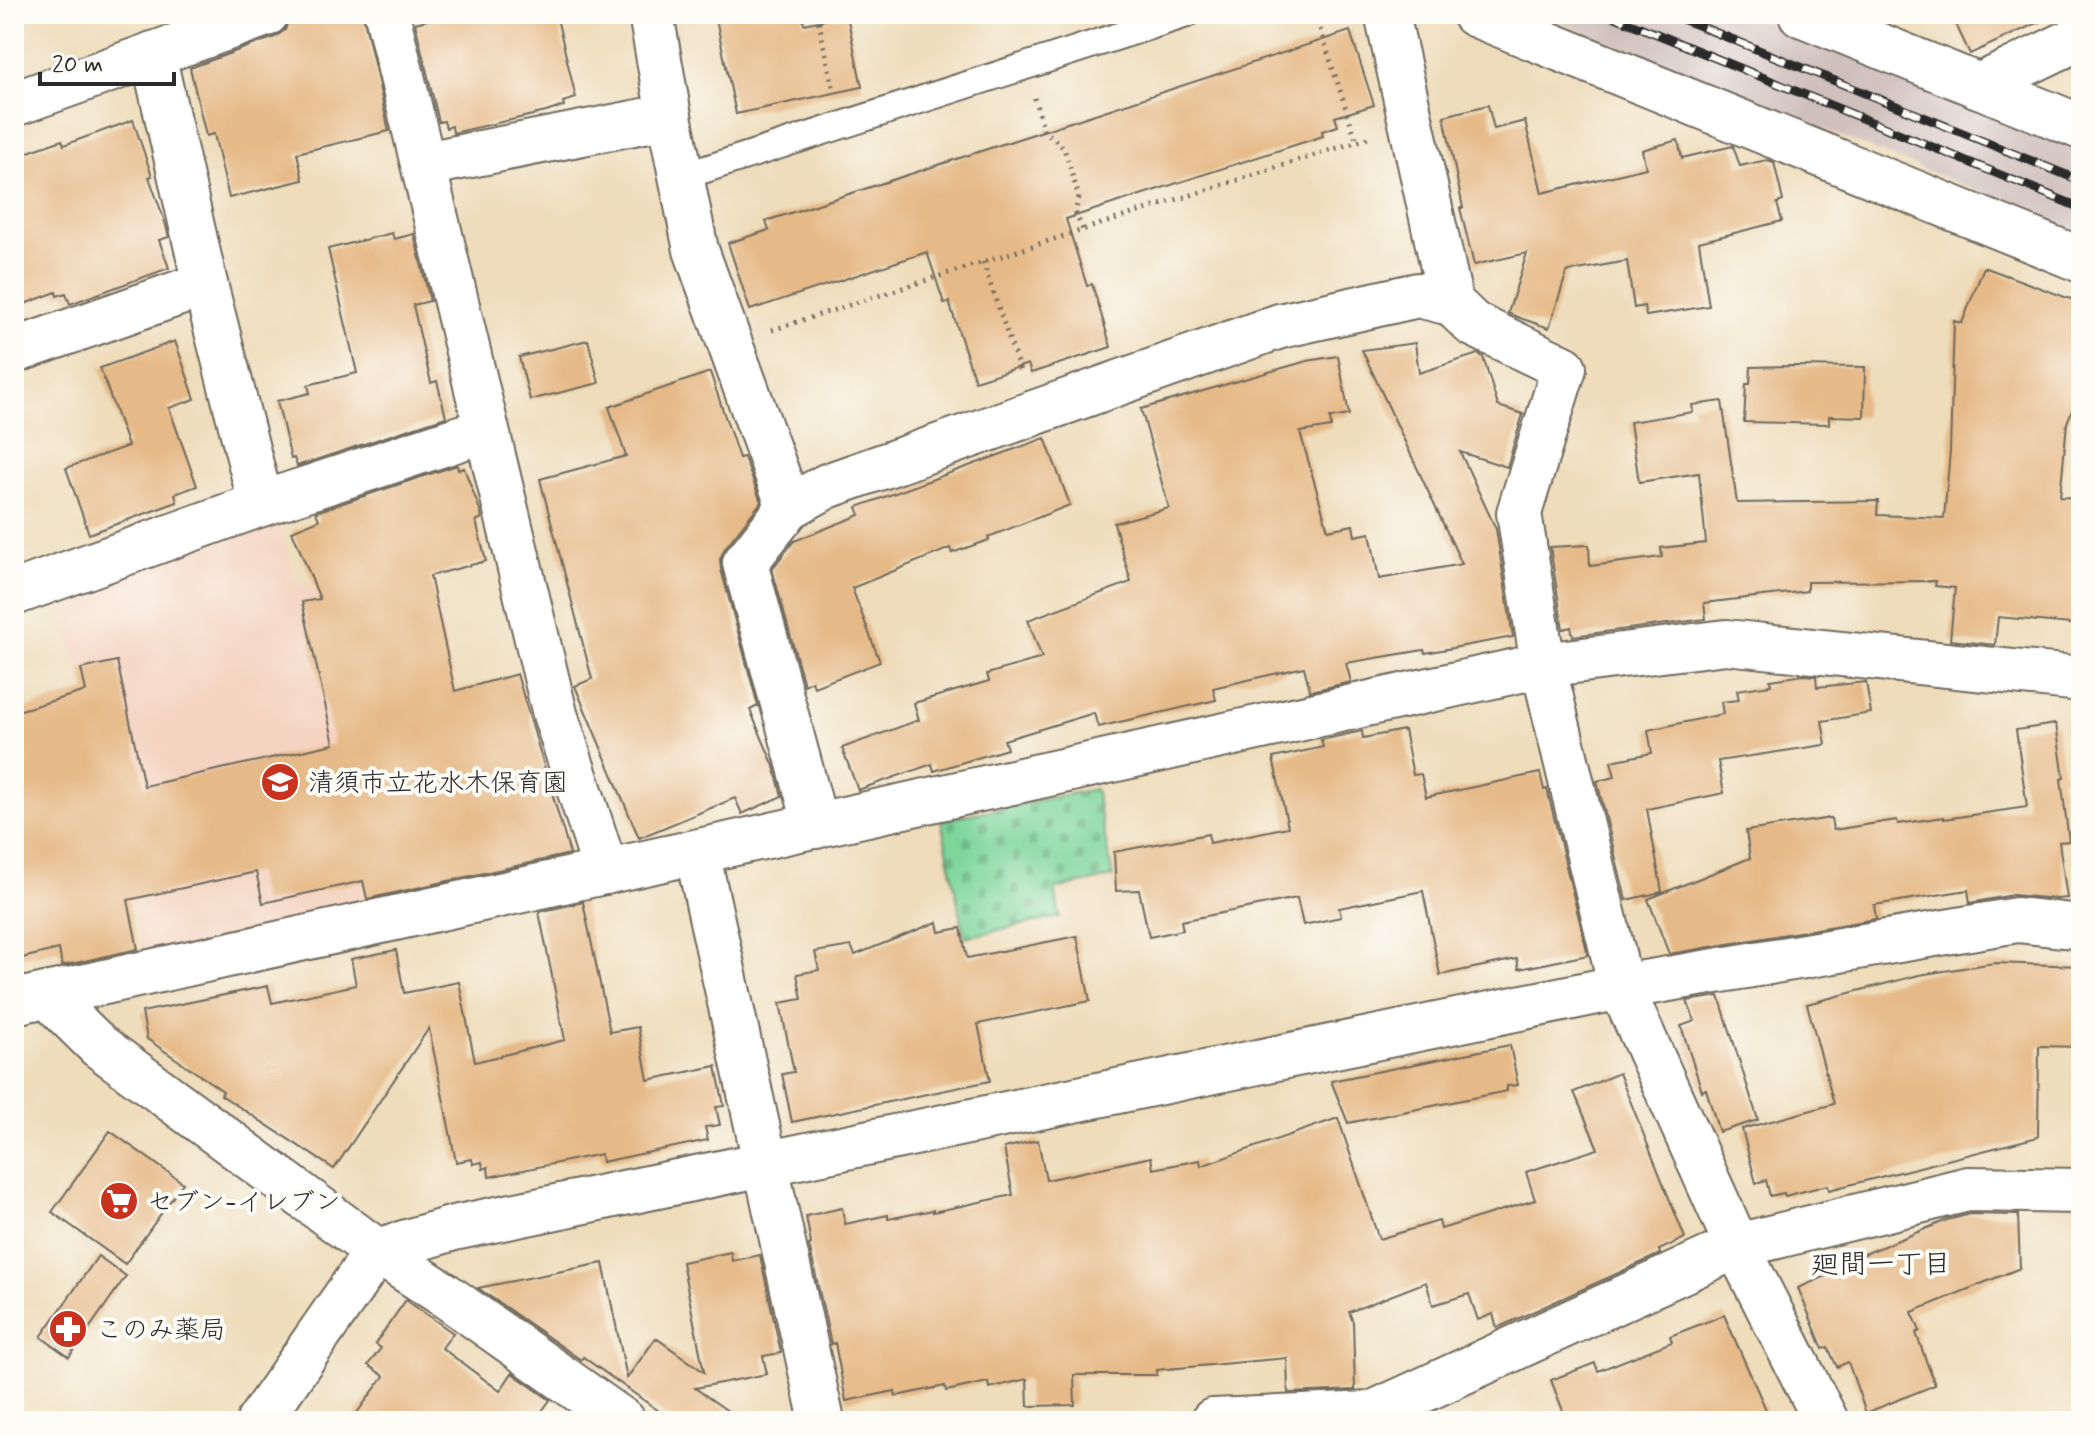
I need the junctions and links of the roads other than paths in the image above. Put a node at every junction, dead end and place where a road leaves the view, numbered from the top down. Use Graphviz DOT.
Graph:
graph roads {
  1 [pos="266,14"];
  2 [pos="387,14"];
  3 [pos="651,14"];
  4 [pos="1187,14"];
  5 [pos="1387,14"];
  6 [pos="1474,14"];
  7 [pos="1801,14"];
  8 [pos="2081,37"];
  9 [pos="153,54"];
  10 [pos="1979,86"];
  11 [pos="14,104"];
  12 [pos="669,116"];
  13 [pos="2081,127"];
  14 [pos="425,164"];
  15 [pos="681,177"];
  16 [pos="2081,260"];
  17 [pos="205,284"];
  18 [pos="1451,303"];
  19 [pos="14,351"];
  20 [pos="485,430"];
  21 [pos="261,504"];
  22 [pos="789,507"];
  23 [pos="14,593"];
  24 [pos="1543,665"];
  25 [pos="2081,679"];
  26 [pos="816,826"];
  27 [pos="697,852"];
  28 [pos="606,872"];
  29 [pos="2081,927"];
  30 [pos="1621,987"];
  31 [pos="31,998"];
  32 [pos="764,1164"];
  33 [pos="2081,1191"];
  34 [pos="1737,1246"];
  35 [pos="377,1251"];
  36 [pos="259,1421"];
  37 [pos="623,1421"];
  38 [pos="822,1421"];
  39 [pos="1213,1421"];
  40 [pos="1826,1421"];
  1 -- 9 [label="street"];
  2 -- 14 [label="street"];
  3 -- 12 [label="street"];
  4 -- 15 [label="lane"];
  5 -- 18 [label="street"];
  6 -- 16 [label="street"];
  7 -- 10 [label="street"];
  8 -- 10 [label="street"];
  9 -- 11 [label="street"];
  9 -- 17 [label="street"];
  10 -- 13 [label="street"];
  12 -- 14 [label="street"];
  12 -- 15 [label="street"];
  14 -- 20 [label="street"];
  15 -- 22 [label="street"];
  17 -- 19 [label="street"];
  17 -- 21 [label="street"];
  18 -- 22 [label="street"];
  18 -- 24 [label="street"];
  20 -- 21 [label="street"];
  20 -- 28 [label="street"];
  21 -- 23 [label="street"];
  22 -- 26 [label="street"];
  24 -- 25 [label="street"];
  24 -- 26 [label="street"];
  24 -- 30 [label="street"];
  26 -- 27 [label="street"];
  27 -- 28 [label="street"];
  27 -- 32 [label="street"];
  28 -- 31 [label="street"];
  29 -- 30 [label="street"];
  30 -- 32 [label="street"];
  30 -- 34 [label="street"];
  31 -- 35 [label="street"];
  32 -- 35 [label="street"];
  32 -- 38 [label="street"];
  33 -- 34 [label="street"];
  34 -- 39 [label="street"];
  34 -- 40 [label="street"];
  35 -- 36 [label="street"];
  35 -- 37 [label="street"];
}
